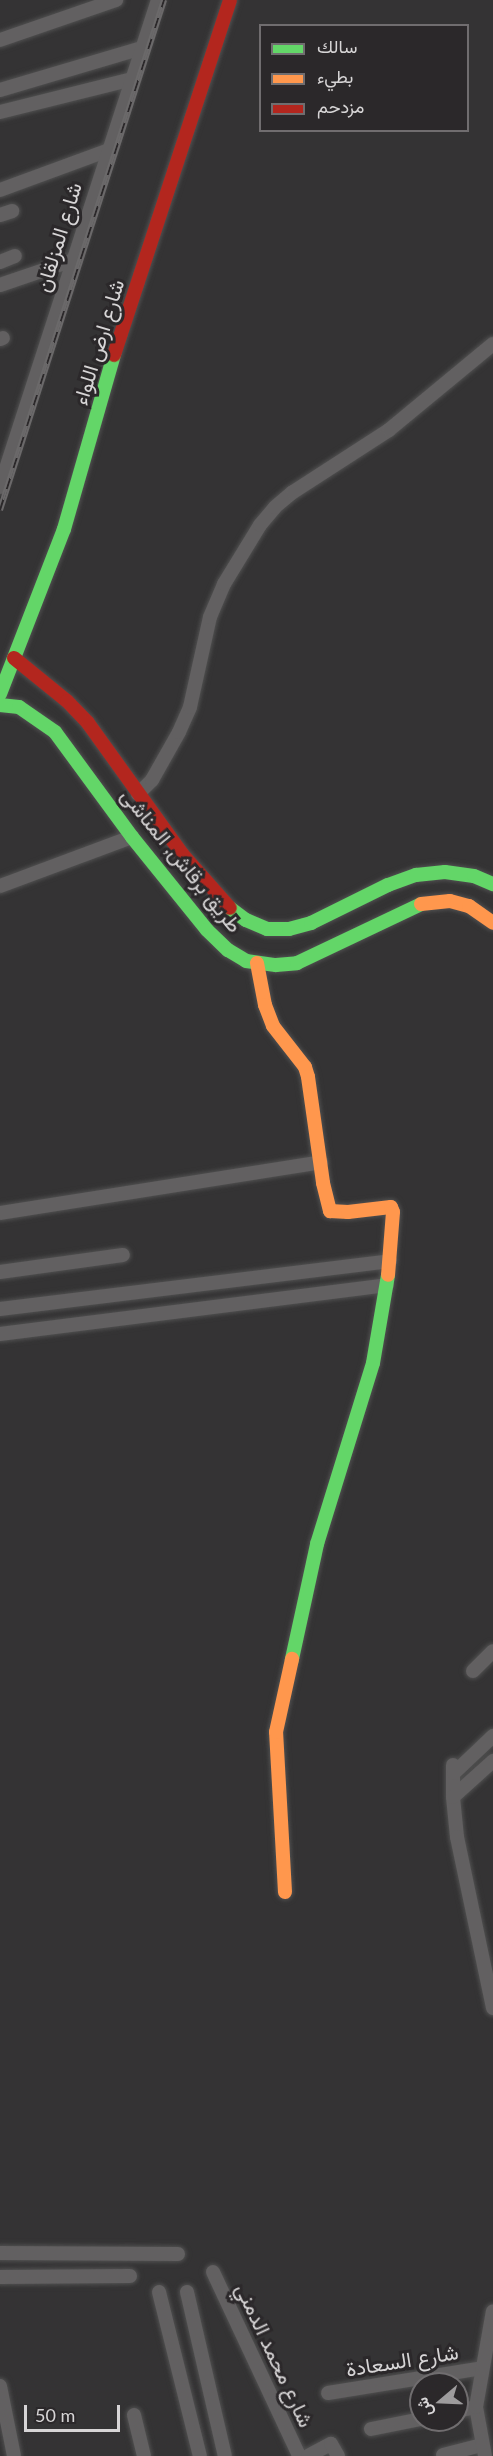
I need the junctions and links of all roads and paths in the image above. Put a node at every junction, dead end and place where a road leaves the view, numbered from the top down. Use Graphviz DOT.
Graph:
graph roads {
  1 [pos="116,0"];
  2 [pos="230,0"];
  3 [pos="155,2"];
  4 [pos="0,40"];
  5 [pos="142,48"];
  6 [pos="132,79"];
  7 [pos="0,90"];
  8 [pos="1,115"];
  9 [pos="109,150"];
  10 [pos="0,190"];
  11 [pos="15,256"];
  12 [pos="74,260"];
  13 [pos="0,262"];
  14 [pos="0,285"];
  15 [pos="493,344"];
  16 [pos="0,487"];
  17 [pos="12,663"];
  18 [pos="0,696"];
  19 [pos="138,794"];
  20 [pos="132,837"];
  21 [pos="493,884"];
  22 [pos="0,886"];
  23 [pos="493,922"];
  24 [pos="257,963"];
  25 [pos="321,1162"];
  26 [pos="0,1213"];
  27 [pos="123,1255"];
  28 [pos="390,1261"];
  29 [pos="0,1272"];
  30 [pos="387,1285"];
  31 [pos="0,1309"];
  32 [pos="0,1334"];
  33 [pos="493,1651"];
  34 [pos="473,1671"];
  35 [pos="493,1736"];
  36 [pos="493,1761"];
  37 [pos="453,1797"];
  38 [pos="285,1892"];
  39 [pos="493,2008"];
  40 [pos="0,2253"];
  41 [pos="178,2254"];
  42 [pos="213,2272"];
  43 [pos="130,2276"];
  44 [pos="0,2277"];
  45 [pos="159,2292"];
  46 [pos="187,2292"];
  47 [pos="493,2311"];
  48 [pos="490,2338"];
  49 [pos="486,2364"];
  50 [pos="493,2388"];
  51 [pos="1,2391"];
  52 [pos="328,2393"];
  53 [pos="477,2401"];
  54 [pos="469,2405"];
  55 [pos="134,2415"];
  56 [pos="409,2421"];
  57 [pos="371,2429"];
  58 [pos="483,2451"];
  59 [pos="443,2455"];
  60 [pos="14,2456"];
  61 [pos="144,2456"];
  62 [pos="200,2456"];
  63 [pos="225,2456"];
  64 [pos="299,2456"];
  65 [pos="308,2456"];
  66 [pos="338,2456"];
  1 -- 4 [label="street"];
  2 -- 17 [label="street, شارع ارض اللواء"];
  3 -- 5 [label="street, شارع المزلقان"];
  5 -- 6 [label="street, شارع المزلقان"];
  5 -- 7 [label="street"];
  6 -- 8 [label="street"];
  6 -- 9 [label="street, شارع المزلقان"];
  9 -- 10 [label="street"];
  9 -- 12 [label="street, شارع المزلقان"];
  11 -- 13 [label="street"];
  12 -- 14 [label="street"];
  12 -- 16 [label="street, شارع المزلقان"];
  15 -- 19 [label="street"];
  17 -- 18 [label="street, شارع ارض اللواء"];
  17 -- 19 [label="street, طريق برقاش, المناشى"];
  18 -- 20 [label="street, طريق برقاش, المناشى"];
  19 -- 21 [label="street, طريق برقاش, المناشى"];
  20 -- 22 [label="street"];
  20 -- 24 [label="street, طريق برقاش, المناشى"];
  23 -- 24 [label="street, طريق برقاش, المناشى"];
  24 -- 25 [label="street"];
  25 -- 26 [label="street"];
  25 -- 28 [label="street"];
  27 -- 29 [label="street"];
  28 -- 30 [label="street"];
  28 -- 31 [label="street"];
  30 -- 32 [label="street"];
  30 -- 38 [label="street"];
  33 -- 34 [label="street"];
  35 -- 37 [label="street"];
  36 -- 37 [label="street"];
  37 -- 39 [label="street"];
  40 -- 41 [label="street"];
  42 -- 64 [label="street, شارع محمد الدمني"];
  43 -- 44 [label="street"];
  45 -- 62 [label="street"];
  46 -- 63 [label="street"];
  47 -- 48 [label="street"];
  48 -- 49 [label="street"];
  49 -- 52 [label="street, شارع السعادة"];
  49 -- 53 [label="street"];
  50 -- 53 [label="street"];
  51 -- 60 [label="street"];
  53 -- 54 [label="street"];
  53 -- 58 [label="street"];
  55 -- 61 [label="street"];
  56 -- 57 [label="street"];
  58 -- 59 [label="street"];
  65 -- 66 [label="street"];
}
